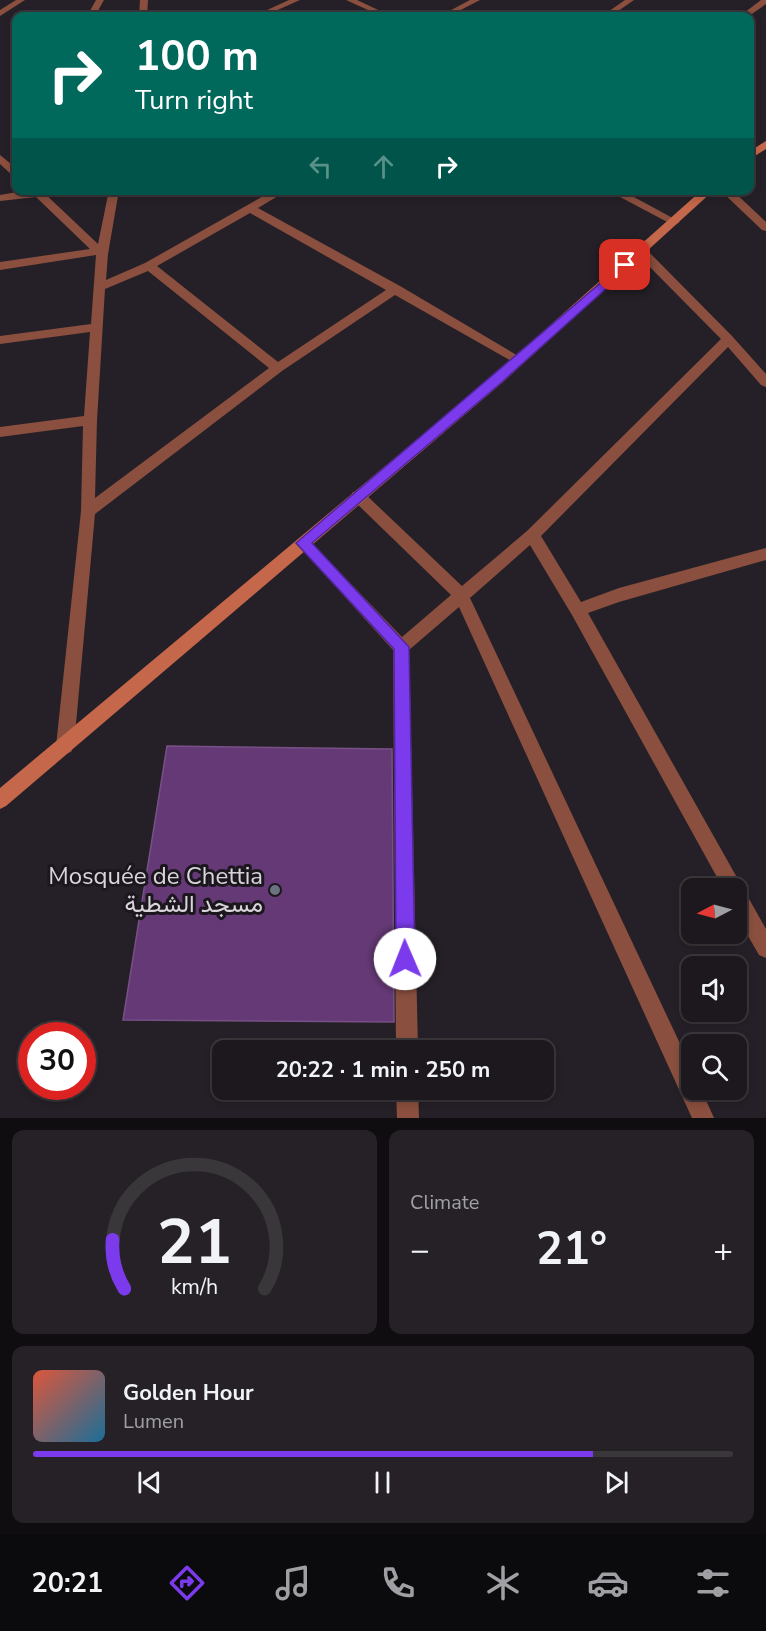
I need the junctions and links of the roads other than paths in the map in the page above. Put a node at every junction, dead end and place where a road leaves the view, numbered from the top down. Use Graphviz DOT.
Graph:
graph roads {
  1 [pos="21,0"];
  2 [pos="296,0"];
  3 [pos="350,0"];
  4 [pos="476,0"];
  5 [pos="630,0"];
  6 [pos="766,0"];
  7 [pos="268,12"];
  8 [pos="378,12"];
  9 [pos="452,12"];
  10 [pos="612,12"];
  11 [pos="750,12"];
  12 [pos="0,14"];
  13 [pos="0,158"];
  14 [pos="12,169"];
  15 [pos="18,195"];
  16 [pos="39,195"];
  17 [pos="113,195"];
  18 [pos="276,195"];
  19 [pos="622,195"];
  20 [pos="704,195"];
  21 [pos="730,195"];
  22 [pos="0,198"];
  23 [pos="253,210"];
  24 [pos="675,222"];
  25 [pos="766,228"];
  26 [pos="641,251"];
  27 [pos="101,252"];
  28 [pos="0,266"];
  29 [pos="149,267"];
  30 [pos="101,286"];
  31 [pos="396,290"];
  32 [pos="97,327"];
  33 [pos="728,339"];
  34 [pos="0,340"];
  35 [pos="519,360"];
  36 [pos="278,368"];
  37 [pos="766,382"];
  38 [pos="90,420"];
  39 [pos="0,432"];
  40 [pos="358,496"];
  41 [pos="88,511"];
  42 [pos="532,535"];
  43 [pos="303,543"];
  44 [pos="766,554"];
  45 [pos="461,595"];
  46 [pos="578,610"];
  47 [pos="401,647"];
  48 [pos="65,746"];
  49 [pos="0,800"];
  50 [pos="727,878"];
  51 [pos="747,914"];
  52 [pos="766,948"];
  53 [pos="407,1040"];
  54 [pos="407,1100"];
  55 [pos="408,1118"];
  56 [pos="703,1118"];
  1 -- 12 [label="street"];
  2 -- 7 [label="street"];
  3 -- 8 [label="street"];
  4 -- 9 [label="street"];
  5 -- 10 [label="street"];
  6 -- 11 [label="street"];
  13 -- 14 [label="street"];
  15 -- 22 [label="street"];
  16 -- 27 [label="street"];
  17 -- 27 [label="street"];
  18 -- 23 [label="street"];
  19 -- 24 [label="street"];
  20 -- 24 [label="street"];
  21 -- 25 [label="street"];
  23 -- 29 [label="street"];
  23 -- 31 [label="street"];
  24 -- 26 [label="street"];
  26 -- 33 [label="street"];
  26 -- 35 [label="street"];
  27 -- 28 [label="street"];
  27 -- 30 [label="street"];
  29 -- 30 [label="street"];
  29 -- 36 [label="street"];
  30 -- 32 [label="street"];
  31 -- 35 [label="street"];
  31 -- 36 [label="street"];
  32 -- 34 [label="street"];
  32 -- 38 [label="street"];
  33 -- 37 [label="street"];
  33 -- 42 [label="street"];
  35 -- 40 [label="street"];
  36 -- 41 [label="street"];
  38 -- 39 [label="street"];
  38 -- 41 [label="street"];
  40 -- 43 [label="street"];
  40 -- 45 [label="street"];
  41 -- 48 [label="street"];
  42 -- 45 [label="street"];
  42 -- 46 [label="street"];
  43 -- 47 [label="street"];
  43 -- 48 [label="street"];
  44 -- 46 [label="street"];
  45 -- 47 [label="street"];
  45 -- 56 [label="street"];
  46 -- 50 [label="street"];
  47 -- 53 [label="street"];
  48 -- 49 [label="street"];
  51 -- 52 [label="street"];
  54 -- 55 [label="street"];
}
